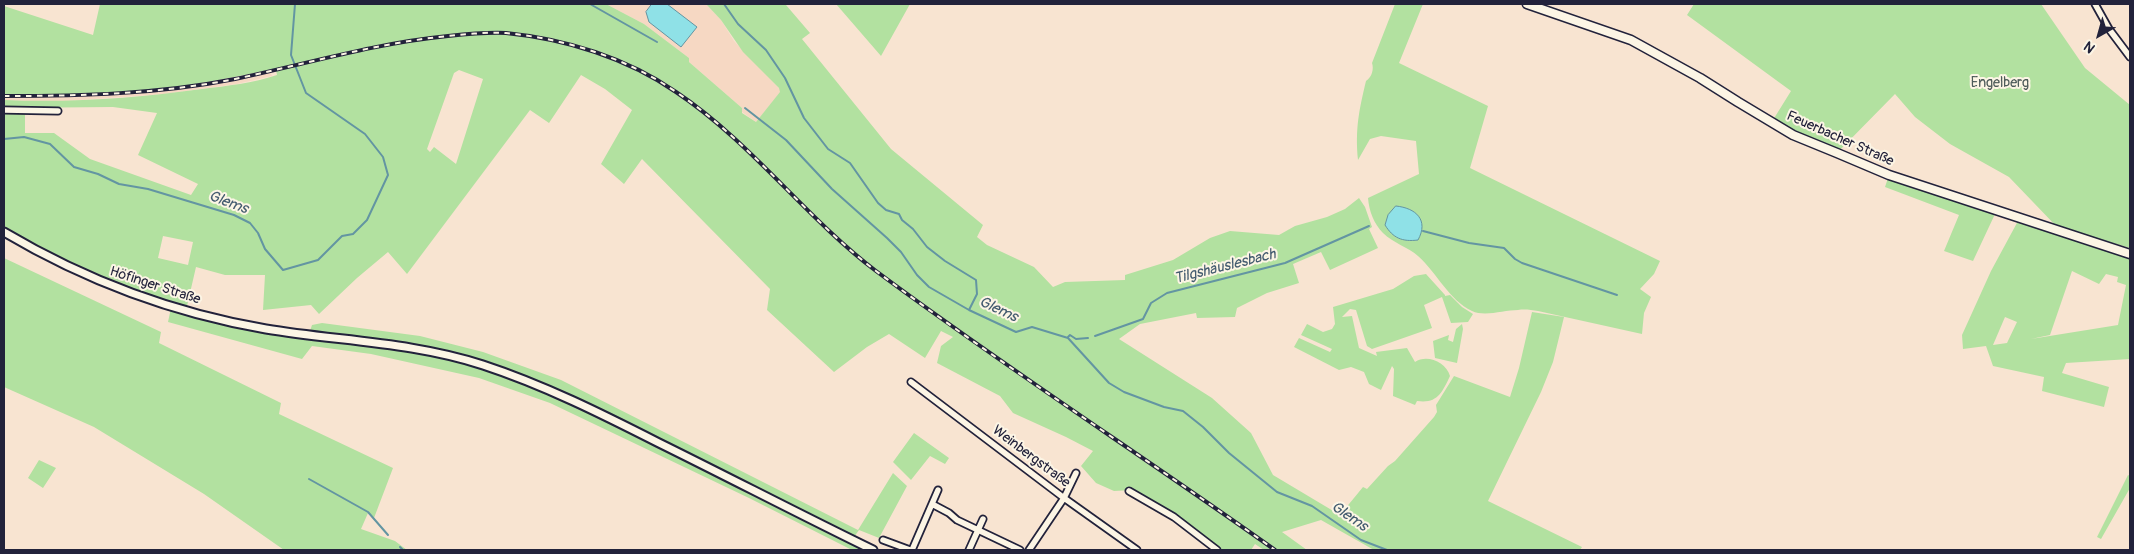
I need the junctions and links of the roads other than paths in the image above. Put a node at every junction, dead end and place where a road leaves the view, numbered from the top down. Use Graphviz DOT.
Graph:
graph roads {
  1 [pos="1527,4"];
  2 [pos="2095,4"];
  3 [pos="2130,57"];
  4 [pos="4,110"];
  5 [pos="58,111"];
  6 [pos="4,232"];
  7 [pos="2130,254"];
  8 [pos="911,382"];
  9 [pos="1076,473"];
  10 [pos="938,490"];
  11 [pos="1129,490"];
  12 [pos="1064,498"];
  13 [pos="932,504"];
  14 [pos="982,519"];
  15 [pos="977,531"];
  16 [pos="883,540"];
  17 [pos="872,550"];
  18 [pos="911,550"];
  19 [pos="969,550"];
  20 [pos="1020,550"];
  21 [pos="1029,550"];
  22 [pos="1137,550"];
  23 [pos="1217,550"];
  1 -- 7 [label="main road, Feuerbacher Straße"];
  2 -- 3 [label="street"];
  4 -- 5 [label="street"];
  6 -- 17 [label="street, Höfinger Straße"];
  8 -- 12 [label="street, Weinbergstraße"];
  9 -- 12 [label="street"];
  10 -- 13 [label="street"];
  11 -- 23 [label="street"];
  12 -- 21 [label="street"];
  12 -- 22 [label="street, Weinbergstraße"];
  13 -- 15 [label="street"];
  13 -- 18 [label="street"];
  14 -- 15 [label="street"];
  15 -- 19 [label="street"];
  15 -- 20 [label="street"];
  16 -- 18 [label="street"];
}
